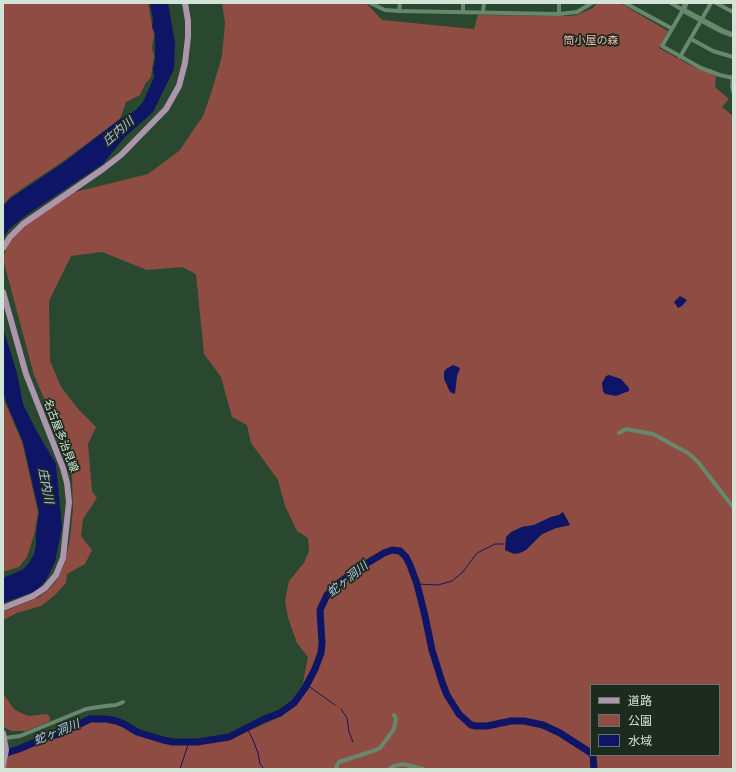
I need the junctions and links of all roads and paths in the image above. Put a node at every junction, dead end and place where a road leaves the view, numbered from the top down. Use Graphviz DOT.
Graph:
graph roads {
  1 [pos="185,3"];
  2 [pos="370,3"];
  3 [pos="400,3"];
  4 [pos="463,3"];
  5 [pos="484,3"];
  6 [pos="559,3"];
  7 [pos="592,3"];
  8 [pos="625,3"];
  9 [pos="671,3"];
  10 [pos="686,3"];
  11 [pos="711,3"];
  12 [pos="716,3"];
  13 [pos="683,10"];
  14 [pos="399,11"];
  15 [pos="463,12"];
  16 [pos="484,12"];
  17 [pos="733,12"];
  18 [pos="559,14"];
  19 [pos="701,20"];
  20 [pos="671,28"];
  21 [pos="733,35"];
  22 [pos="691,39"];
  23 [pos="680,57"];
  24 [pos="733,57"];
  25 [pos="733,77"];
  26 [pos="733,91"];
  27 [pos="3,248"];
  28 [pos="3,292"];
  29 [pos="619,433"];
  30 [pos="733,507"];
  31 [pos="3,608"];
  32 [pos="123,702"];
  33 [pos="394,715"];
  34 [pos="4,735"];
  35 [pos="3,766"];
  36 [pos="336,769"];
  37 [pos="389,769"];
  38 [pos="423,769"];
  1 -- 27 [label="main road"];
  2 -- 14 [label="street"];
  3 -- 14 [label="street"];
  4 -- 15 [label="street"];
  5 -- 16 [label="street"];
  6 -- 18 [label="street"];
  7 -- 18 [label="street"];
  8 -- 20 [label="street"];
  9 -- 13 [label="street"];
  10 -- 13 [label="street"];
  11 -- 19 [label="street"];
  12 -- 17 [label="street"];
  13 -- 19 [label="street"];
  13 -- 20 [label="street"];
  14 -- 15 [label="street"];
  15 -- 16 [label="street"];
  16 -- 18 [label="street"];
  19 -- 21 [label="street"];
  19 -- 22 [label="street"];
  20 -- 23 [label="street"];
  22 -- 23 [label="street"];
  22 -- 24 [label="street"];
  23 -- 25 [label="street"];
  25 -- 26 [label="street"];
  28 -- 31 [label="main road, 名古屋多治見線"];
  29 -- 30 [label="street"];
  32 -- 34 [label="street"];
  33 -- 36 [label="street"];
  34 -- 35 [label="main road"];
  37 -- 38 [label="street"];
}
